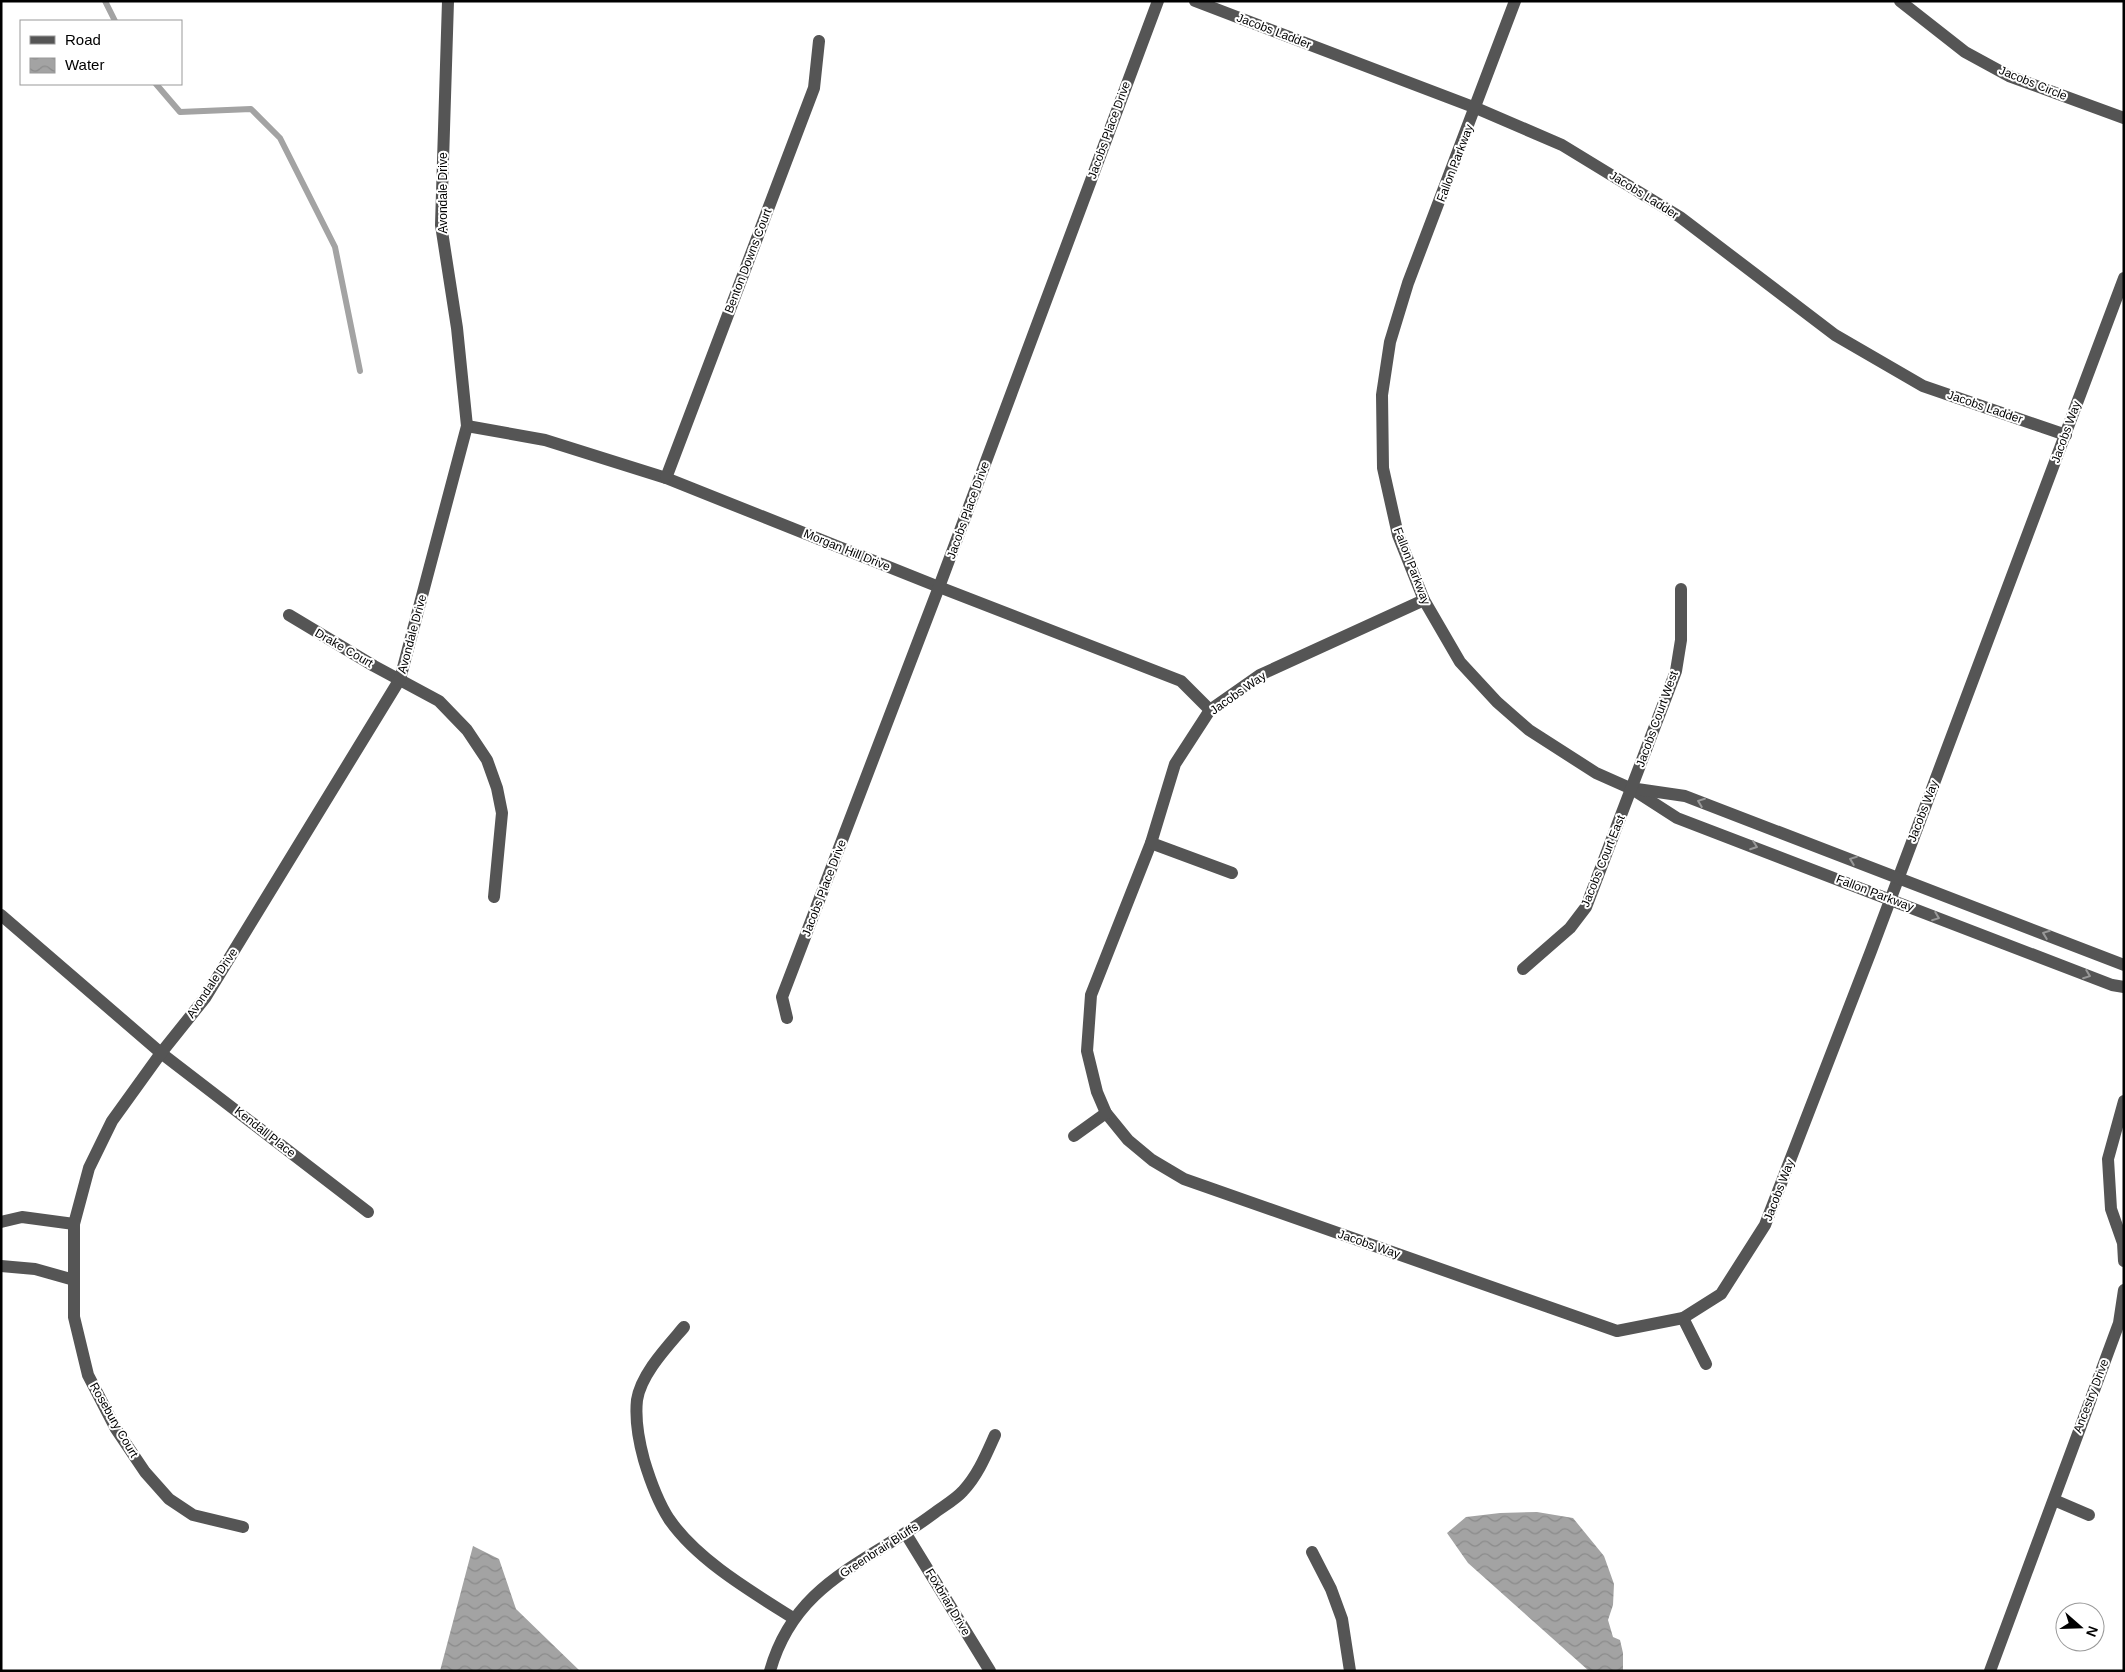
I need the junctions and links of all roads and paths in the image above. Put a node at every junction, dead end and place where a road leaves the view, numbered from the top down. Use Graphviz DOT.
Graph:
graph roads {
  1 [pos="448,1"];
  2 [pos="1158,1"];
  3 [pos="1195,1"];
  4 [pos="1515,1"];
  5 [pos="1900,1"];
  6 [pos="819,41"];
  7 [pos="1476,108"];
  8 [pos="2124,118"];
  9 [pos="2124,278"];
  10 [pos="468,426"];
  11 [pos="2066,435"];
  12 [pos="666,478"];
  13 [pos="939,587"];
  14 [pos="1681,589"];
  15 [pos="1424,600"];
  16 [pos="288,615"];
  17 [pos="400,679"];
  18 [pos="1210,710"];
  19 [pos="1632,789"];
  20 [pos="1152,843"];
  21 [pos="1232,873"];
  22 [pos="1898,878"];
  23 [pos="494,897"];
  24 [pos="1890,899"];
  25 [pos="1,915"];
  26 [pos="2124,965"];
  27 [pos="1523,969"];
  28 [pos="2124,987"];
  29 [pos="786,1018"];
  30 [pos="161,1053"];
  31 [pos="2124,1101"];
  32 [pos="1106,1113"];
  33 [pos="1074,1136"];
  34 [pos="368,1212"];
  35 [pos="1,1222"];
  36 [pos="74,1224"];
  37 [pos="2124,1261"];
  38 [pos="1,1266"];
  39 [pos="74,1280"];
  40 [pos="2124,1290"];
  41 [pos="1683,1318"];
  42 [pos="684,1328"];
  43 [pos="1706,1364"];
  44 [pos="995,1435"];
  45 [pos="2054,1500"];
  46 [pos="2089,1515"];
  47 [pos="244,1527"];
  48 [pos="906,1534"];
  49 [pos="1312,1552"];
  50 [pos="793,1618"];
  51 [pos="770,1671"];
  52 [pos="990,1671"];
  53 [pos="1350,1671"];
  54 [pos="1990,1671"];
  1 -- 10 [label="street, Avondale Drive"];
  2 -- 13 [label="street, Jacobs Place Drive"];
  3 -- 7 [label="street, Jacobs Ladder"];
  4 -- 7 [label="street, Fallon Parkway"];
  5 -- 8 [label="street, Jacobs Circle"];
  6 -- 12 [label="street, Benton Downs Court"];
  7 -- 11 [label="street, Jacobs Ladder"];
  7 -- 15 [label="street, Fallon Parkway"];
  9 -- 11 [label="street, Jacobs Way"];
  10 -- 12 [label="street, Morgan Hill Drive"];
  10 -- 17 [label="street, Avondale Drive"];
  11 -- 22 [label="street, Jacobs Way"];
  12 -- 13 [label="street, Morgan Hill Drive"];
  13 -- 18 [label="street, Morgan Hill Drive"];
  13 -- 29 [label="street, Jacobs Place Drive"];
  14 -- 19 [label="street, Jacobs Court West"];
  15 -- 18 [label="street, Jacobs Way"];
  15 -- 19 [label="street, Fallon Parkway"];
  16 -- 17 [label="street, Drake Court"];
  17 -- 23 [label="street, Drake Court"];
  17 -- 30 [label="street, Avondale Drive"];
  18 -- 20 [label="street, Jacobs Way"];
  22 -- 19 [label="street, Fallon Parkway, one-way"];
  19 -- 24 [label="street, Fallon Parkway, one-way"];
  19 -- 27 [label="street, Jacobs Court East"];
  20 -- 21 [label="street"];
  20 -- 32 [label="street, Jacobs Way"];
  22 -- 24 [label="street, Jacobs Way"];
  26 -- 22 [label="street, Fallon Parkway, one-way"];
  24 -- 28 [label="street, Fallon Parkway, one-way"];
  24 -- 41 [label="street, Jacobs Way"];
  25 -- 30 [label="street"];
  30 -- 34 [label="street, Kendall Place"];
  30 -- 36 [label="street, Rosebury Court"];
  31 -- 37 [label="street"];
  32 -- 33 [label="street"];
  32 -- 41 [label="street, Jacobs Way"];
  35 -- 36 [label="street"];
  36 -- 39 [label="street, Rosebury Court"];
  38 -- 39 [label="street"];
  39 -- 47 [label="street, Rosebury Court"];
  40 -- 45 [label="street, Ancestry Drive"];
  41 -- 43 [label="street"];
  42 -- 50 [label="street"];
  44 -- 48 [label="street, Greenbrair Bluffs"];
  45 -- 46 [label="street"];
  45 -- 54 [label="street, Ancestry Drive"];
  48 -- 50 [label="street, Greenbrair Bluffs"];
  48 -- 52 [label="street, Foxbriar Drive"];
  49 -- 53 [label="street"];
  50 -- 51 [label="street, Greenbrair Bluffs"];
}
